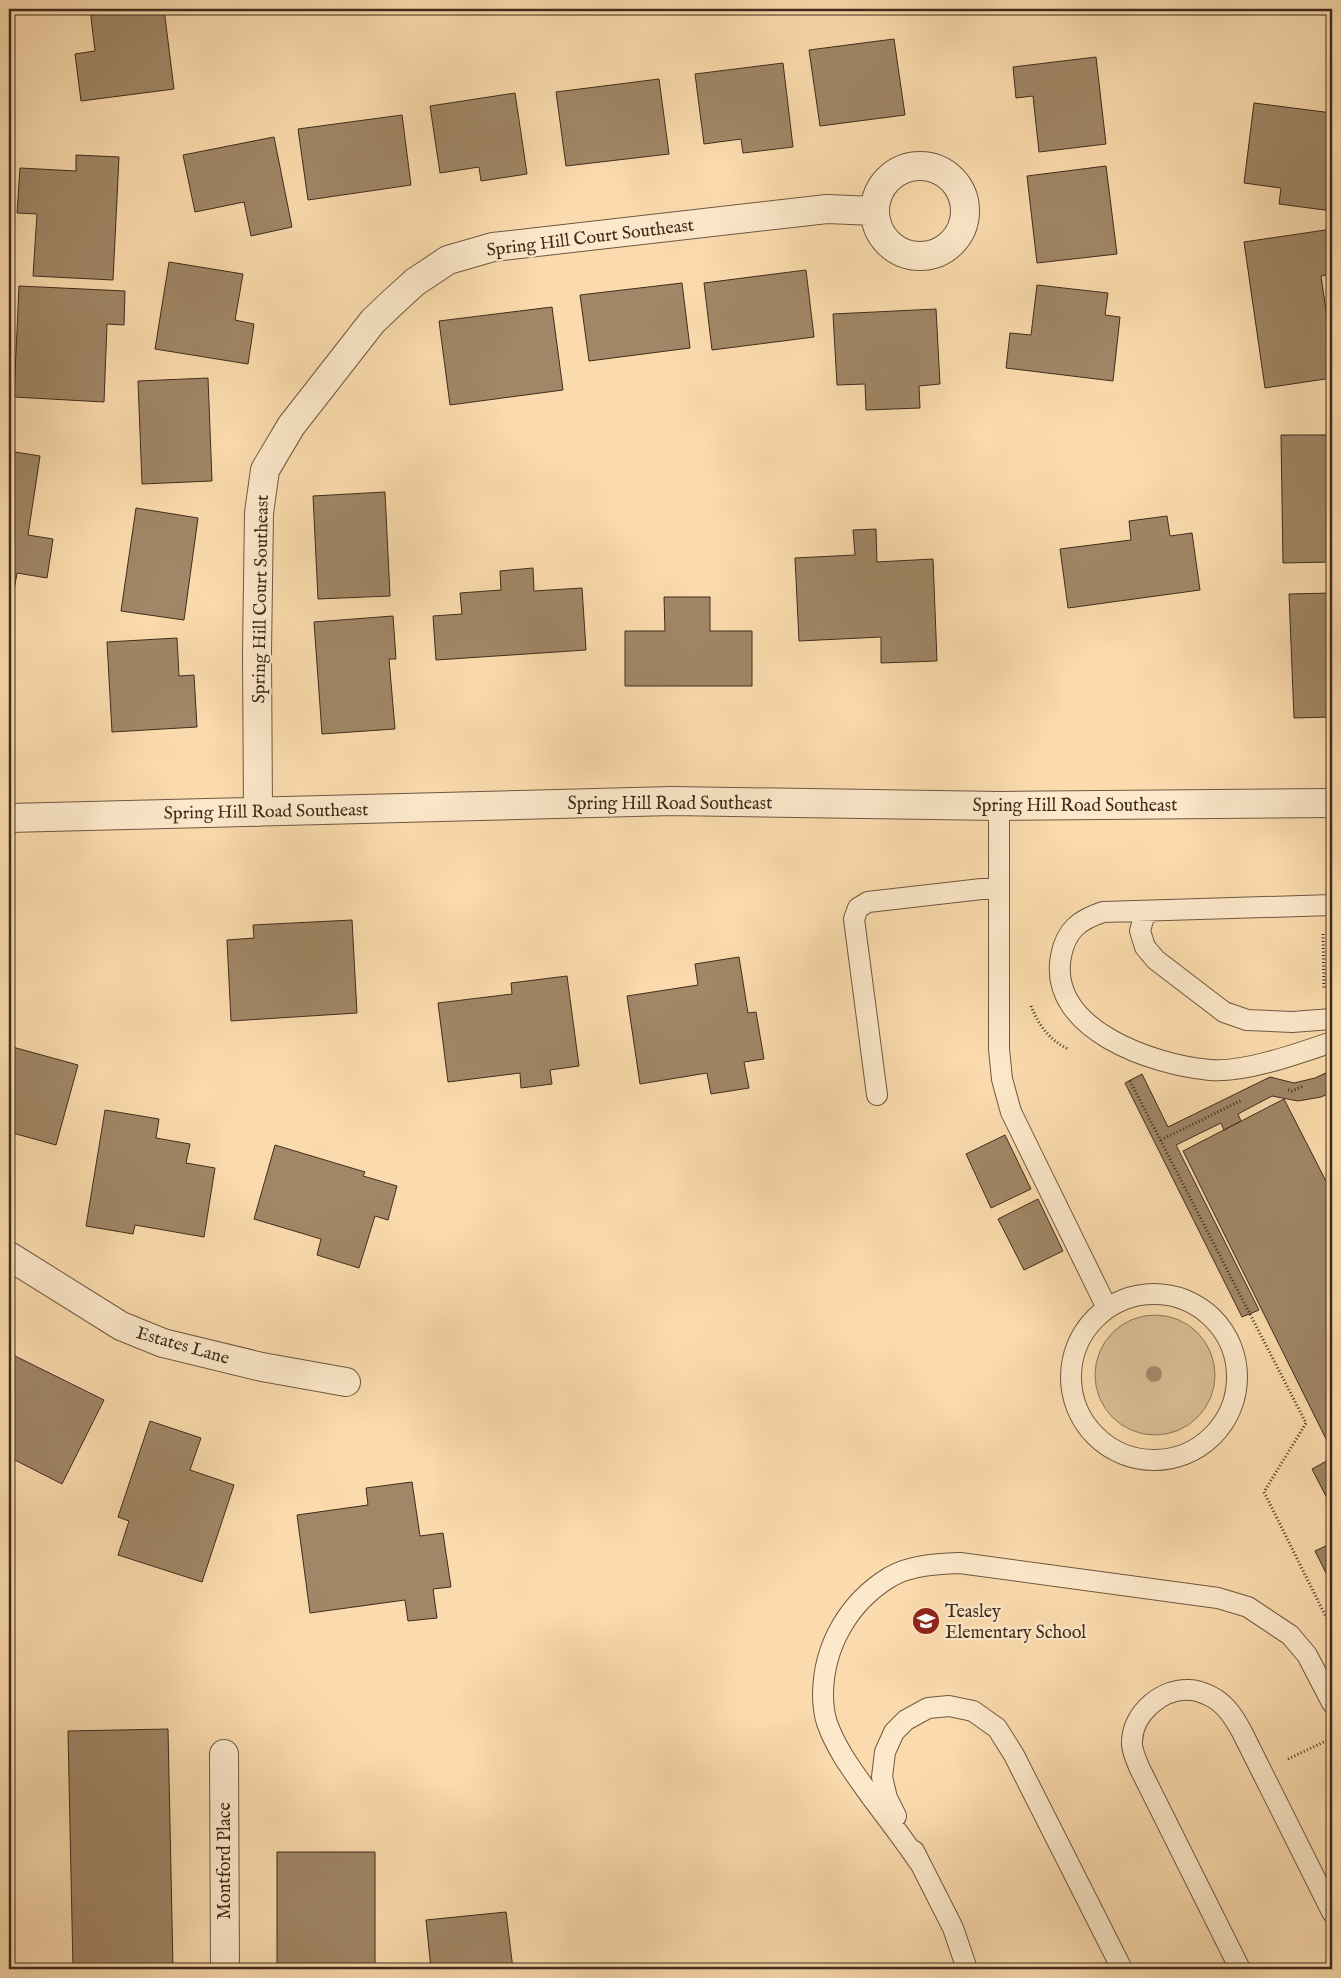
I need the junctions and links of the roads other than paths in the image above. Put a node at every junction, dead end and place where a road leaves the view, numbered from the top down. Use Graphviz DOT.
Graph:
graph roads {
  1 [pos="875,211"];
  2 [pos="1332,803"];
  3 [pos="999,806"];
  4 [pos="258,812"];
  5 [pos="9,818"];
  6 [pos="999,887"];
  7 [pos="1328,905"];
  8 [pos="1153,911"];
  9 [pos="1332,1019"];
  10 [pos="1332,1042"];
  11 [pos="877,1095"];
  12 [pos="9,1256"];
  13 [pos="1107,1308"];
  14 [pos="346,1382"];
  15 [pos="1332,1704"];
  16 [pos="224,1754"];
  17 [pos="919,1862"];
  18 [pos="1332,1912"];
  19 [pos="225,1969"];
  20 [pos="967,1969"];
  21 [pos="1122,1969"];
  22 [pos="1240,1969"];
  1 -- 4 [label="street, Spring Hill Court Southeast"];
  2 -- 3 [label="street, Spring Hill Road Southeast"];
  3 -- 4 [label="street, Spring Hill Road Southeast"];
  3 -- 6 [label="lane"];
  4 -- 5 [label="street, Spring Hill Road Southeast"];
  6 -- 11 [label="lane"];
  6 -- 13 [label="lane"];
  7 -- 8 [label="lane"];
  8 -- 9 [label="lane"];
  8 -- 10 [label="lane"];
  12 -- 14 [label="street, Estates Lane"];
  13 -- 13 [label="lane"];
  15 -- 17 [label="lane"];
  16 -- 19 [label="street, Montford Place"];
  17 -- 20 [label="lane"];
  17 -- 21 [label="lane"];
  18 -- 22 [label="lane"];
}
